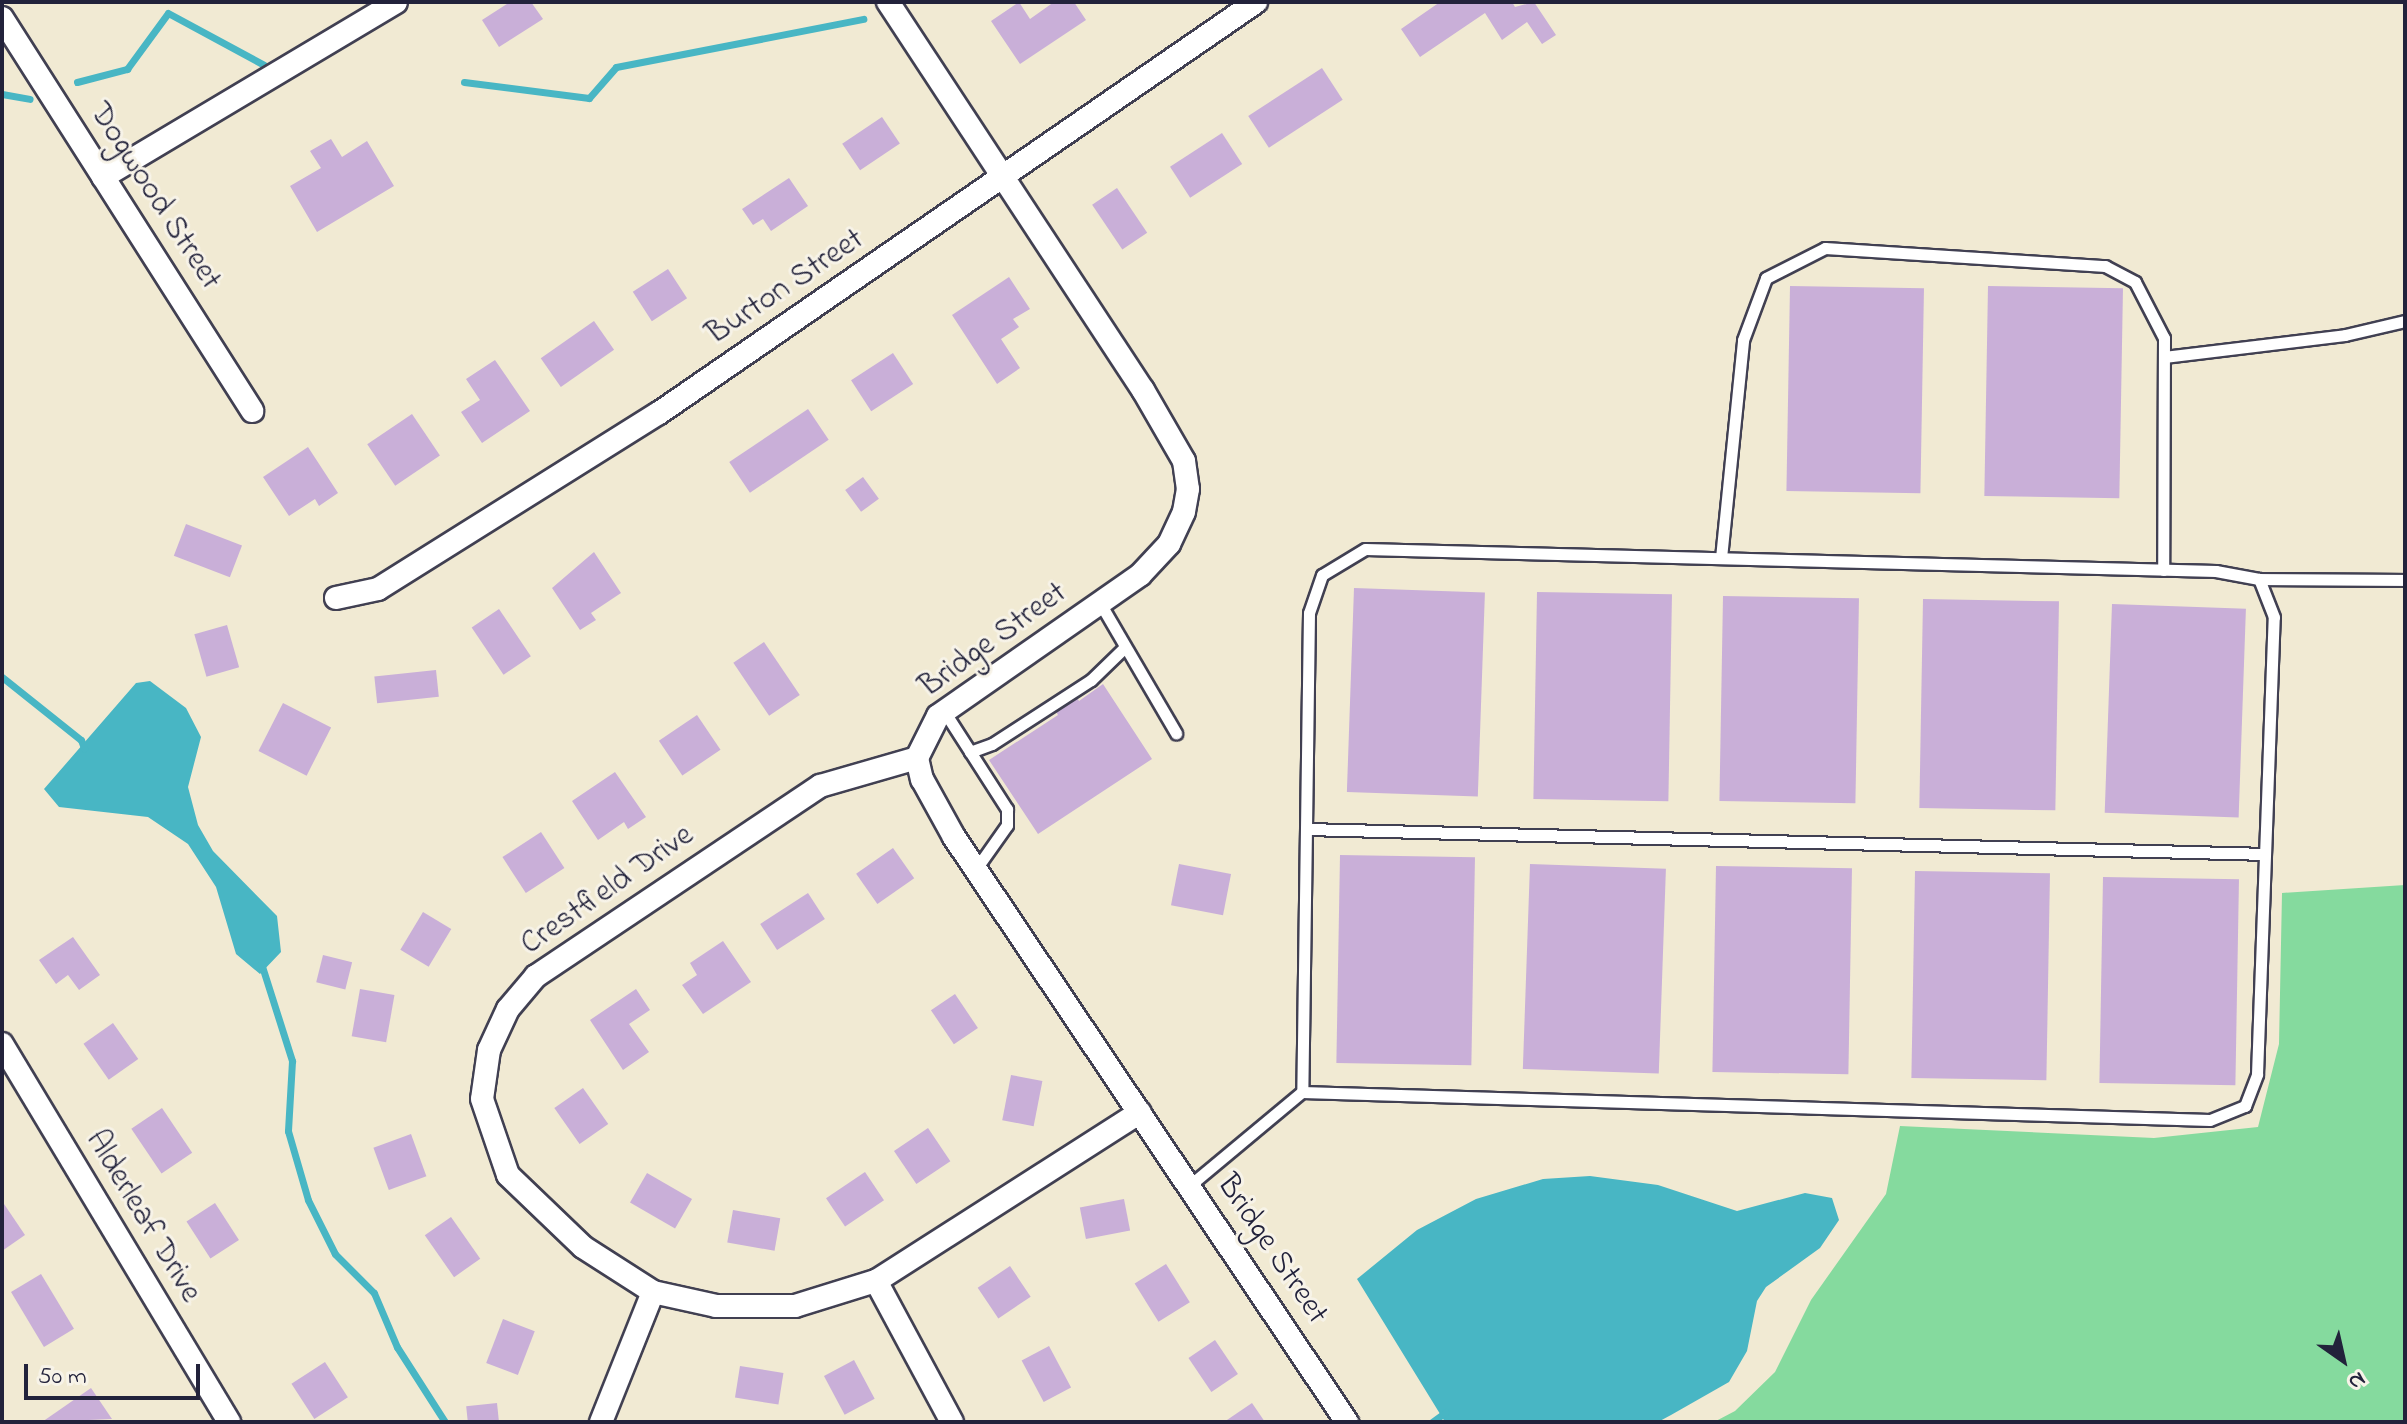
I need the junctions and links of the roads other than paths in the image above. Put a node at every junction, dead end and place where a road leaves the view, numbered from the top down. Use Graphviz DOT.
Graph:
graph roads {
  1 [pos="396,2"];
  2 [pos="888,2"];
  3 [pos="1256,2"];
  4 [pos="2,18"];
  5 [pos="103,177"];
  6 [pos="1001,179"];
  7 [pos="2405,321"];
  8 [pos="2164,357"];
  9 [pos="252,411"];
  10 [pos="1721,558"];
  11 [pos="2163,570"];
  12 [pos="2259,579"];
  13 [pos="2405,580"];
  14 [pos="336,598"];
  15 [pos="1100,603"];
  16 [pos="1125,647"];
  17 [pos="944,711"];
  18 [pos="1176,733"];
  19 [pos="970,752"];
  20 [pos="917,758"];
  21 [pos="1306,829"];
  22 [pos="2265,854"];
  23 [pos="976,869"];
  24 [pos="2,1044"];
  25 [pos="1302,1092"];
  26 [pos="1140,1112"];
  27 [pos="1189,1186"];
  28 [pos="876,1281"];
  29 [pos="653,1292"];
  30 [pos="221,1420"];
  31 [pos="601,1422"];
  32 [pos="952,1422"];
  33 [pos="1347,1422"];
  1 -- 5 [label="street"];
  2 -- 6 [label="street, Bridge Street"];
  3 -- 6 [label="street, Burton Street"];
  4 -- 5 [label="street, Dogwood Street"];
  5 -- 9 [label="street, Dogwood Street"];
  6 -- 14 [label="street, Burton Street"];
  6 -- 15 [label="street, Bridge Street"];
  7 -- 8 [label="lane"];
  8 -- 10 [label="lane"];
  8 -- 11 [label="lane"];
  10 -- 11 [label="lane"];
  10 -- 21 [label="lane"];
  11 -- 12 [label="lane"];
  12 -- 13 [label="lane"];
  12 -- 22 [label="lane"];
  15 -- 16 [label="lane"];
  15 -- 17 [label="street, Bridge Street"];
  16 -- 18 [label="lane"];
  16 -- 19 [label="lane"];
  17 -- 19 [label="lane"];
  17 -- 20 [label="street, Bridge Street"];
  19 -- 23 [label="lane"];
  20 -- 23 [label="street, Bridge Street"];
  20 -- 29 [label="street, Crestfield Drive"];
  21 -- 22 [label="lane"];
  21 -- 25 [label="lane"];
  22 -- 25 [label="lane"];
  23 -- 26 [label="street, Bridge Street"];
  24 -- 30 [label="street, Alderleaf Drive"];
  25 -- 27 [label="lane"];
  26 -- 27 [label="street, Bridge Street"];
  26 -- 28 [label="street, Crestfield Drive"];
  27 -- 33 [label="street, Bridge Street"];
  28 -- 29 [label="street, Crestfield Drive"];
  28 -- 32 [label="street"];
  29 -- 31 [label="street"];
}
